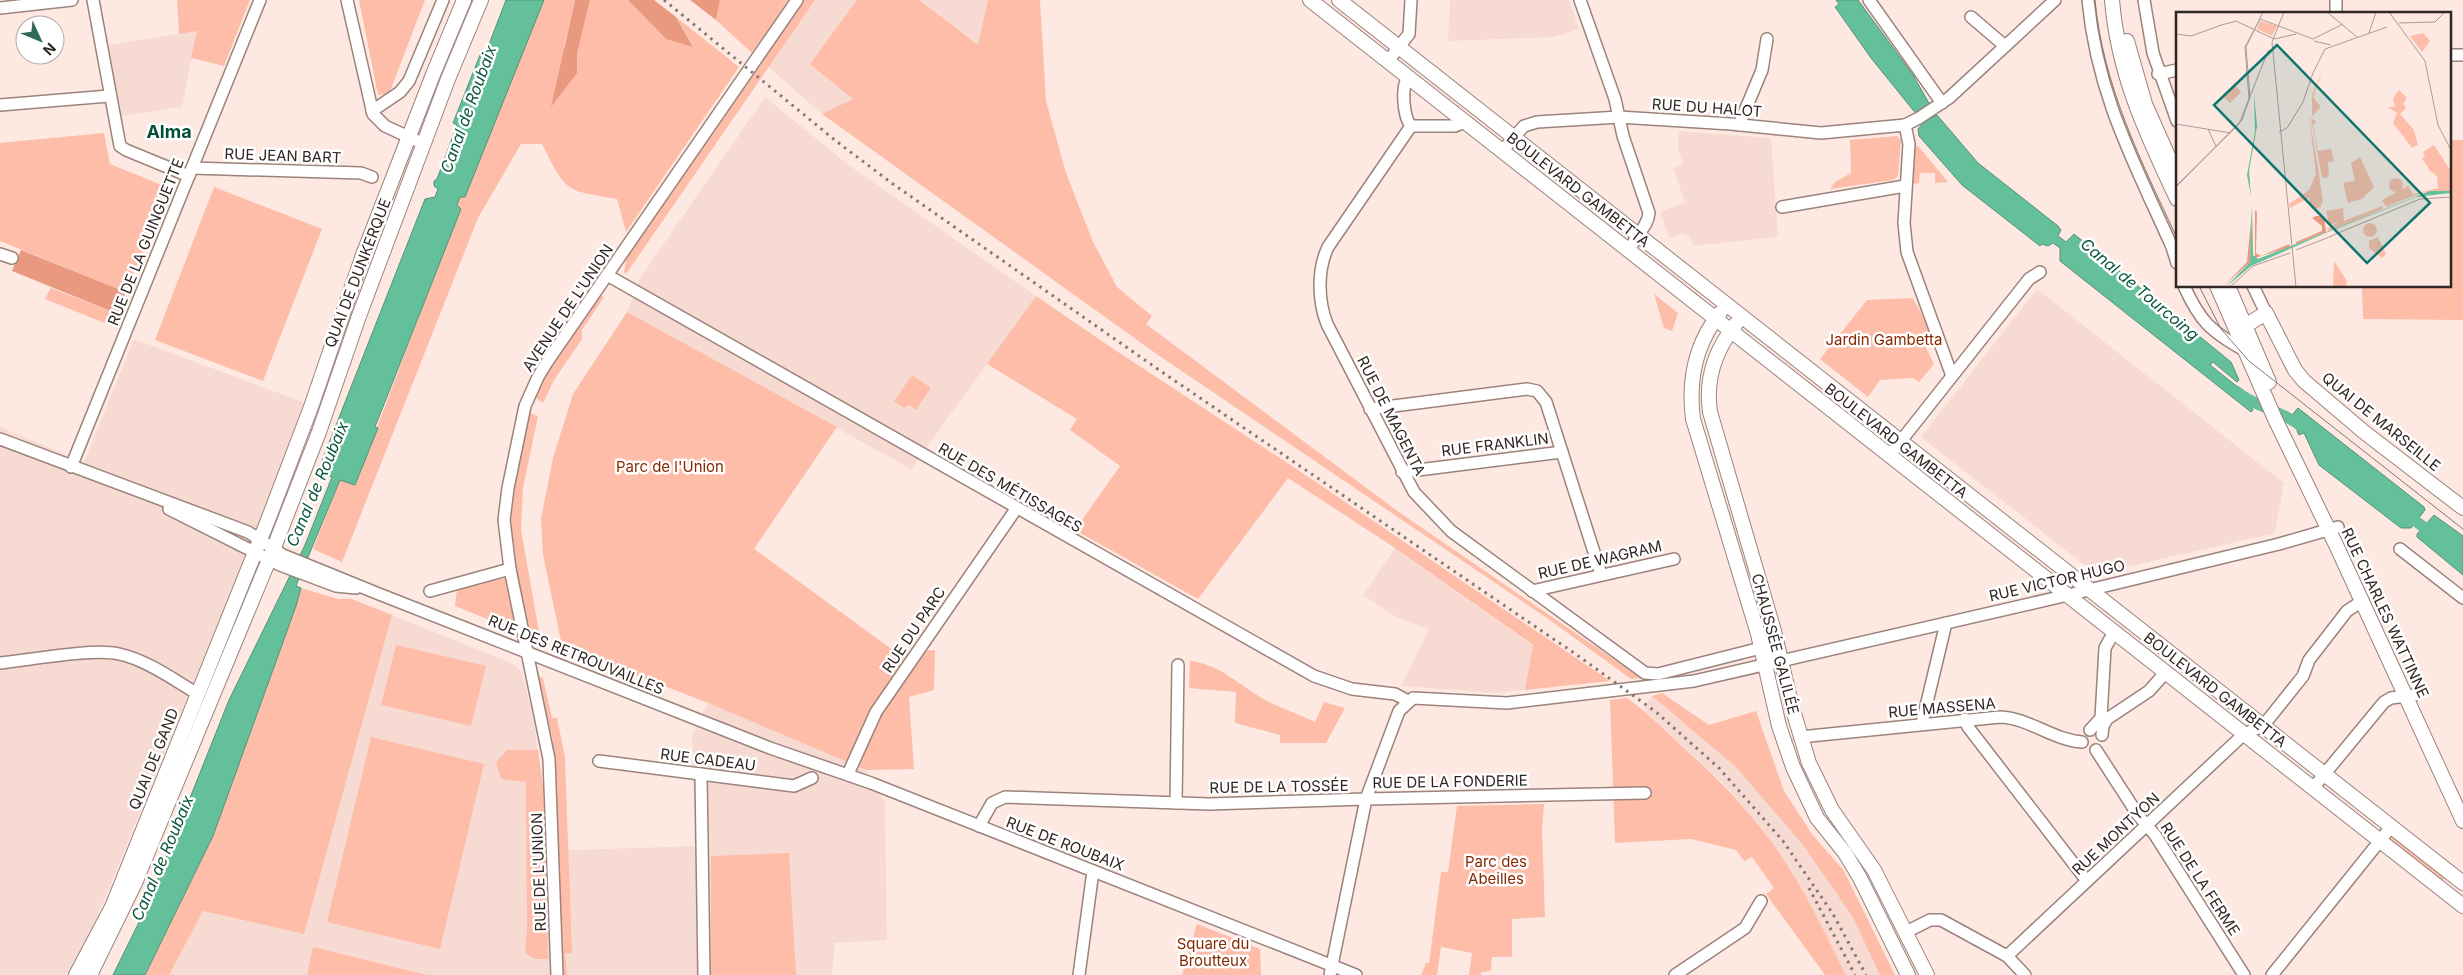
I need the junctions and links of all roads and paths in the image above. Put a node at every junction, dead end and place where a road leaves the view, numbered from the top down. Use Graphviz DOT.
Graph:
graph roads {
  1 [pos="72,0"];
  2 [pos="93,0"];
  3 [pos="260,0"];
  4 [pos="347,0"];
  5 [pos="443,0"];
  6 [pos="464,0"];
  7 [pos="482,0"];
  8 [pos="797,0"];
  9 [pos="1310,0"];
  10 [pos="1339,0"];
  11 [pos="1411,0"];
  12 [pos="1580,0"];
  13 [pos="1869,0"];
  14 [pos="2055,0"];
  15 [pos="2088,0"];
  16 [pos="2112,0"];
  17 [pos="2122,0"];
  18 [pos="2144,0"];
  19 [pos="0,8"];
  20 [pos="1971,17"];
  21 [pos="1767,39"];
  22 [pos="2005,46"];
  23 [pos="1399,48"];
  24 [pos="2450,55"];
  25 [pos="2463,55"];
  26 [pos="1388,61"];
  27 [pos="2176,70"];
  28 [pos="2158,74"];
  29 [pos="1408,77"];
  30 [pos="109,96"];
  31 [pos="1942,103"];
  32 [pos="0,105"];
  33 [pos="372,111"];
  34 [pos="1619,117"];
  35 [pos="2176,119"];
  36 [pos="1465,122"];
  37 [pos="1740,125"];
  38 [pos="1905,125"];
  39 [pos="1411,126"];
  40 [pos="408,137"];
  41 [pos="1513,138"];
  42 [pos="424,144"];
  43 [pos="1502,151"];
  44 [pos="191,172"];
  45 [pos="2176,174"];
  46 [pos="372,177"];
  47 [pos="1905,186"];
  48 [pos="2176,197"];
  49 [pos="1782,207"];
  50 [pos="1637,236"];
  51 [pos="1630,252"];
  52 [pos="0,254"];
  53 [pos="12,258"];
  54 [pos="2176,260"];
  55 [pos="2040,272"];
  56 [pos="607,275"];
  57 [pos="2185,288"];
  58 [pos="2217,288"];
  59 [pos="2229,288"];
  60 [pos="2254,288"];
  61 [pos="1726,305"];
  62 [pos="2266,313"];
  63 [pos="1742,317"];
  64 [pos="1715,319"];
  65 [pos="2241,328"];
  66 [pos="1730,331"];
  67 [pos="2216,333"];
  68 [pos="2244,350"];
  69 [pos="1952,376"];
  70 [pos="1370,409"];
  71 [pos="0,439"];
  72 [pos="1900,442"];
  73 [pos="1562,452"];
  74 [pos="1889,456"];
  75 [pos="71,467"];
  76 [pos="1402,472"];
  77 [pos="1016,508"];
  78 [pos="2463,508"];
  79 [pos="2333,529"];
  80 [pos="257,546"];
  81 [pos="2400,549"];
  82 [pos="277,557"];
  83 [pos="1674,559"];
  84 [pos="510,569"];
  85 [pos="1601,574"];
  86 [pos="2088,589"];
  87 [pos="430,591"];
  88 [pos="1532,591"];
  89 [pos="2068,594"];
  90 [pos="2463,598"];
  91 [pos="2362,601"];
  92 [pos="1946,623"];
  93 [pos="2114,632"];
  94 [pos="1761,648"];
  95 [pos="528,653"];
  96 [pos="1782,661"];
  97 [pos="0,663"];
  98 [pos="1178,665"];
  99 [pos="1766,665"];
  100 [pos="2166,672"];
  101 [pos="2104,690"];
  102 [pos="198,694"];
  103 [pos="2410,696"];
  104 [pos="1408,701"];
  105 [pos="2128,705"];
  106 [pos="1965,719"];
  107 [pos="1922,723"];
  108 [pos="2263,726"];
  109 [pos="2090,730"];
  110 [pos="2244,734"];
  111 [pos="2102,735"];
  112 [pos="1800,737"];
  113 [pos="2082,742"];
  114 [pos="762,745"];
  115 [pos="2096,750"];
  116 [pos="599,761"];
  117 [pos="550,767"];
  118 [pos="701,774"];
  119 [pos="848,774"];
  120 [pos="2324,774"];
  121 [pos="812,778"];
  122 [pos="2313,788"];
  123 [pos="1645,793"];
  124 [pos="1366,799"];
  125 [pos="2463,800"];
  126 [pos="1176,803"];
  127 [pos="2463,821"];
  128 [pos="979,826"];
  129 [pos="2148,826"];
  130 [pos="2391,826"];
  131 [pos="2380,840"];
  132 [pos="1093,871"];
  133 [pos="2087,881"];
  134 [pos="2463,883"];
  135 [pos="2461,900"];
  136 [pos="1761,901"];
  137 [pos="1906,932"];
  138 [pos="2007,956"];
  139 [pos="1331,970"];
  140 [pos="76,975"];
  141 [pos="90,975"];
  142 [pos="558,975"];
  143 [pos="704,975"];
  144 [pos="1078,975"];
  145 [pos="1356,975"];
  146 [pos="1675,975"];
  147 [pos="1908,975"];
  148 [pos="1927,975"];
  149 [pos="2025,975"];
  150 [pos="2244,975"];
  151 [pos="2272,975"];
  1 -- 19 [label="street"];
  2 -- 30 [label="street"];
  3 -- 44 [label="street, RUE DE LA GUINGUETTE"];
  4 -- 33 [label="street"];
  5 -- 33 [label="street"];
  6 -- 40 [label="main road, QUAI DE DUNKERQUE"];
  7 -- 42 [label="main road, QUAI DE DUNKERQUE"];
  8 -- 56 [label="street, AVENUE DE L'UNION"];
  9 -- 26 [label="main road, BOULEVARD GAMBETTA"];
  10 -- 23 [label="main road, BOULEVARD GAMBETTA"];
  11 -- 23 [label="street"];
  12 -- 34 [label="street"];
  13 -- 31 [label="street"];
  14 -- 22 [label="street"];
  15 -- 54 [label="street"];
  16 -- 48 [label="main road"];
  17 -- 45 [label="main road"];
  18 -- 28 [label="street"];
  20 -- 22 [label="street"];
  21 -- 37 [label="street"];
  22 -- 31 [label="street"];
  23 -- 26 [label="street"];
  23 -- 41 [label="main road, BOULEVARD GAMBETTA"];
  24 -- 25 [label="street"];
  26 -- 29 [label="main road, BOULEVARD GAMBETTA"];
  27 -- 28 [label="street"];
  28 -- 35 [label="street"];
  29 -- 36 [label="main road, BOULEVARD GAMBETTA"];
  29 -- 39 [label="street"];
  30 -- 32 [label="street"];
  30 -- 44 [label="street"];
  31 -- 38 [label="street, RUE DU HALOT"];
  33 -- 40 [label="street"];
  34 -- 37 [label="street, RUE DU HALOT"];
  34 -- 41 [label="street, RUE DU HALOT"];
  34 -- 50 [label="street"];
  36 -- 39 [label="street"];
  36 -- 43 [label="main road, BOULEVARD GAMBETTA"];
  37 -- 38 [label="street, RUE DU HALOT"];
  38 -- 47 [label="street"];
  39 -- 70 [label="street, RUE DE MAGENTA"];
  40 -- 42 [label="street"];
  40 -- 80 [label="main road, QUAI DE DUNKERQUE"];
  41 -- 43 [label="street, RUE DU HALOT"];
  41 -- 50 [label="main road, BOULEVARD GAMBETTA"];
  42 -- 82 [label="main road, QUAI DE DUNKERQUE"];
  43 -- 51 [label="main road, BOULEVARD GAMBETTA"];
  44 -- 46 [label="street, RUE JEAN BART"];
  44 -- 75 [label="street, RUE DE LA GUINGUETTE"];
  47 -- 49 [label="street"];
  47 -- 69 [label="street"];
  50 -- 51 [label="street"];
  50 -- 61 [label="main road, BOULEVARD GAMBETTA"];
  51 -- 64 [label="main road, BOULEVARD GAMBETTA"];
  52 -- 53 [label="street"];
  55 -- 69 [label="street"];
  56 -- 77 [label="street, RUE DES MÉTISSAGES"];
  56 -- 84 [label="street, AVENUE DE L'UNION"];
  57 -- 67 [label="street"];
  58 -- 65 [label="main road"];
  59 -- 65 [label="main road"];
  60 -- 62 [label="street"];
  61 -- 63 [label="main road, BOULEVARD GAMBETTA"];
  61 -- 64 [label="main road, CHAUSSÉE GALILÉE"];
  62 -- 65 [label="main road"];
  62 -- 78 [label="main road, QUAI DE MARSEILLE"];
  63 -- 66 [label="main road, CHAUSSÉE GALILÉE"];
  63 -- 72 [label="main road, BOULEVARD GAMBETTA"];
  64 -- 66 [label="main road, BOULEVARD GAMBETTA"];
  64 -- 94 [label="main road, CHAUSSÉE GALILÉE"];
  65 -- 67 [label="street"];
  65 -- 68 [label="main road, RUE CHARLES WATTINNE"];
  65 -- 79 [label="main road, RUE CHARLES WATTINNE"];
  66 -- 74 [label="main road, BOULEVARD GAMBETTA"];
  66 -- 96 [label="main road, CHAUSSÉE GALILÉE"];
  67 -- 68 [label="street"];
  68 -- 79 [label="main road, RUE CHARLES WATTINNE"];
  69 -- 72 [label="street"];
  70 -- 73 [label="street"];
  70 -- 76 [label="street, RUE DE MAGENTA"];
  71 -- 75 [label="street, RUE DES RETROUVAILLES"];
  72 -- 74 [label="street"];
  72 -- 86 [label="main road, BOULEVARD GAMBETTA"];
  73 -- 76 [label="street, RUE FRANKLIN"];
  73 -- 85 [label="street"];
  74 -- 89 [label="main road, BOULEVARD GAMBETTA"];
  75 -- 80 [label="street, RUE DES RETROUVAILLES"];
  76 -- 88 [label="street, RUE DE MAGENTA"];
  77 -- 104 [label="street, RUE DES MÉTISSAGES"];
  77 -- 119 [label="street, RUE DU PARC"];
  79 -- 86 [label="street, RUE VICTOR HUGO"];
  79 -- 91 [label="main road, RUE CHARLES WATTINNE"];
  79 -- 103 [label="main road, RUE CHARLES WATTINNE"];
  80 -- 82 [label="street, RUE DES RETROUVAILLES"];
  80 -- 102 [label="main road, QUAI DE GAND"];
  81 -- 90 [label="street"];
  82 -- 95 [label="street, RUE DES RETROUVAILLES"];
  82 -- 141 [label="main road, QUAI DE GAND"];
  83 -- 85 [label="street, RUE DE WAGRAM"];
  84 -- 87 [label="street"];
  84 -- 95 [label="street, AVENUE DE L'UNION"];
  85 -- 88 [label="street, RUE DE WAGRAM"];
  86 -- 89 [label="street, RUE VICTOR HUGO"];
  86 -- 108 [label="main road, BOULEVARD GAMBETTA"];
  88 -- 94 [label="street, RUE DE MAGENTA"];
  89 -- 92 [label="street, RUE VICTOR HUGO"];
  89 -- 93 [label="main road, BOULEVARD GAMBETTA"];
  91 -- 103 [label="main road, RUE CHARLES WATTINNE"];
  91 -- 108 [label="street"];
  92 -- 96 [label="street, RUE VICTOR HUGO"];
  92 -- 107 [label="street"];
  93 -- 100 [label="main road, BOULEVARD GAMBETTA"];
  93 -- 101 [label="street"];
  94 -- 96 [label="street"];
  94 -- 99 [label="main road, CHAUSSÉE GALILÉE"];
  95 -- 114 [label="street, RUE DES RETROUVAILLES"];
  95 -- 117 [label="street, AVENUE DE L'UNION"];
  96 -- 99 [label="street, RUE VICTOR HUGO"];
  96 -- 112 [label="main road, CHAUSSÉE GALILÉE"];
  97 -- 102 [label="street"];
  98 -- 126 [label="street"];
  99 -- 104 [label="street"];
  99 -- 147 [label="main road, CHAUSSÉE GALILÉE"];
  100 -- 105 [label="street"];
  100 -- 110 [label="main road, BOULEVARD GAMBETTA"];
  101 -- 105 [label="street"];
  101 -- 109 [label="street"];
  102 -- 140 [label="main road, QUAI DE GAND"];
  103 -- 120 [label="street"];
  103 -- 125 [label="main road, RUE CHARLES WATTINNE"];
  103 -- 127 [label="main road, RUE CHARLES WATTINNE"];
  104 -- 124 [label="street, RUE DE LA TOSSÉE"];
  105 -- 111 [label="street"];
  106 -- 107 [label="street, RUE MASSENA"];
  106 -- 113 [label="street, RUE MASSENA"];
  106 -- 133 [label="street"];
  107 -- 112 [label="street, RUE MASSENA"];
  108 -- 110 [label="street"];
  108 -- 120 [label="main road, BOULEVARD GAMBETTA"];
  109 -- 111 [label="street"];
  109 -- 113 [label="street"];
  110 -- 122 [label="main road, BOULEVARD GAMBETTA"];
  110 -- 129 [label="street, RUE MONTYON"];
  111 -- 115 [label="street"];
  112 -- 137 [label="main road, CHAUSSÉE GALILÉE"];
  113 -- 115 [label="street"];
  114 -- 119 [label="street, RUE DE ROUBAIX"];
  115 -- 129 [label="street, RUE DE LA FERME"];
  116 -- 118 [label="street, RUE CADEAU"];
  117 -- 142 [label="street, RUE DE L'UNION"];
  118 -- 121 [label="street, RUE CADEAU"];
  118 -- 143 [label="street"];
  119 -- 128 [label="street, RUE DE ROUBAIX"];
  120 -- 122 [label="street"];
  120 -- 130 [label="main road, BOULEVARD GAMBETTA"];
  122 -- 131 [label="main road, BOULEVARD GAMBETTA"];
  123 -- 124 [label="street, RUE DE LA FONDERIE"];
  124 -- 126 [label="street, RUE DE LA TOSSÉE"];
  124 -- 139 [label="street, RUE DE LA FONDERIE"];
  126 -- 128 [label="street, RUE DE LA TOSSÉE"];
  128 -- 132 [label="street, RUE DE ROUBAIX"];
  129 -- 133 [label="street, RUE MONTYON"];
  129 -- 150 [label="street, RUE DE LA FERME"];
  130 -- 131 [label="street"];
  130 -- 134 [label="main road, BOULEVARD GAMBETTA"];
  131 -- 135 [label="main road, BOULEVARD GAMBETTA"];
  131 -- 151 [label="street"];
  132 -- 139 [label="street, RUE DE ROUBAIX"];
  132 -- 144 [label="street"];
  133 -- 138 [label="street, RUE MONTYON"];
  136 -- 146 [label="street"];
  137 -- 138 [label="street"];
  137 -- 148 [label="main road, CHAUSSÉE GALILÉE"];
  138 -- 149 [label="street"];
  139 -- 145 [label="street, RUE DE ROUBAIX"];
}
